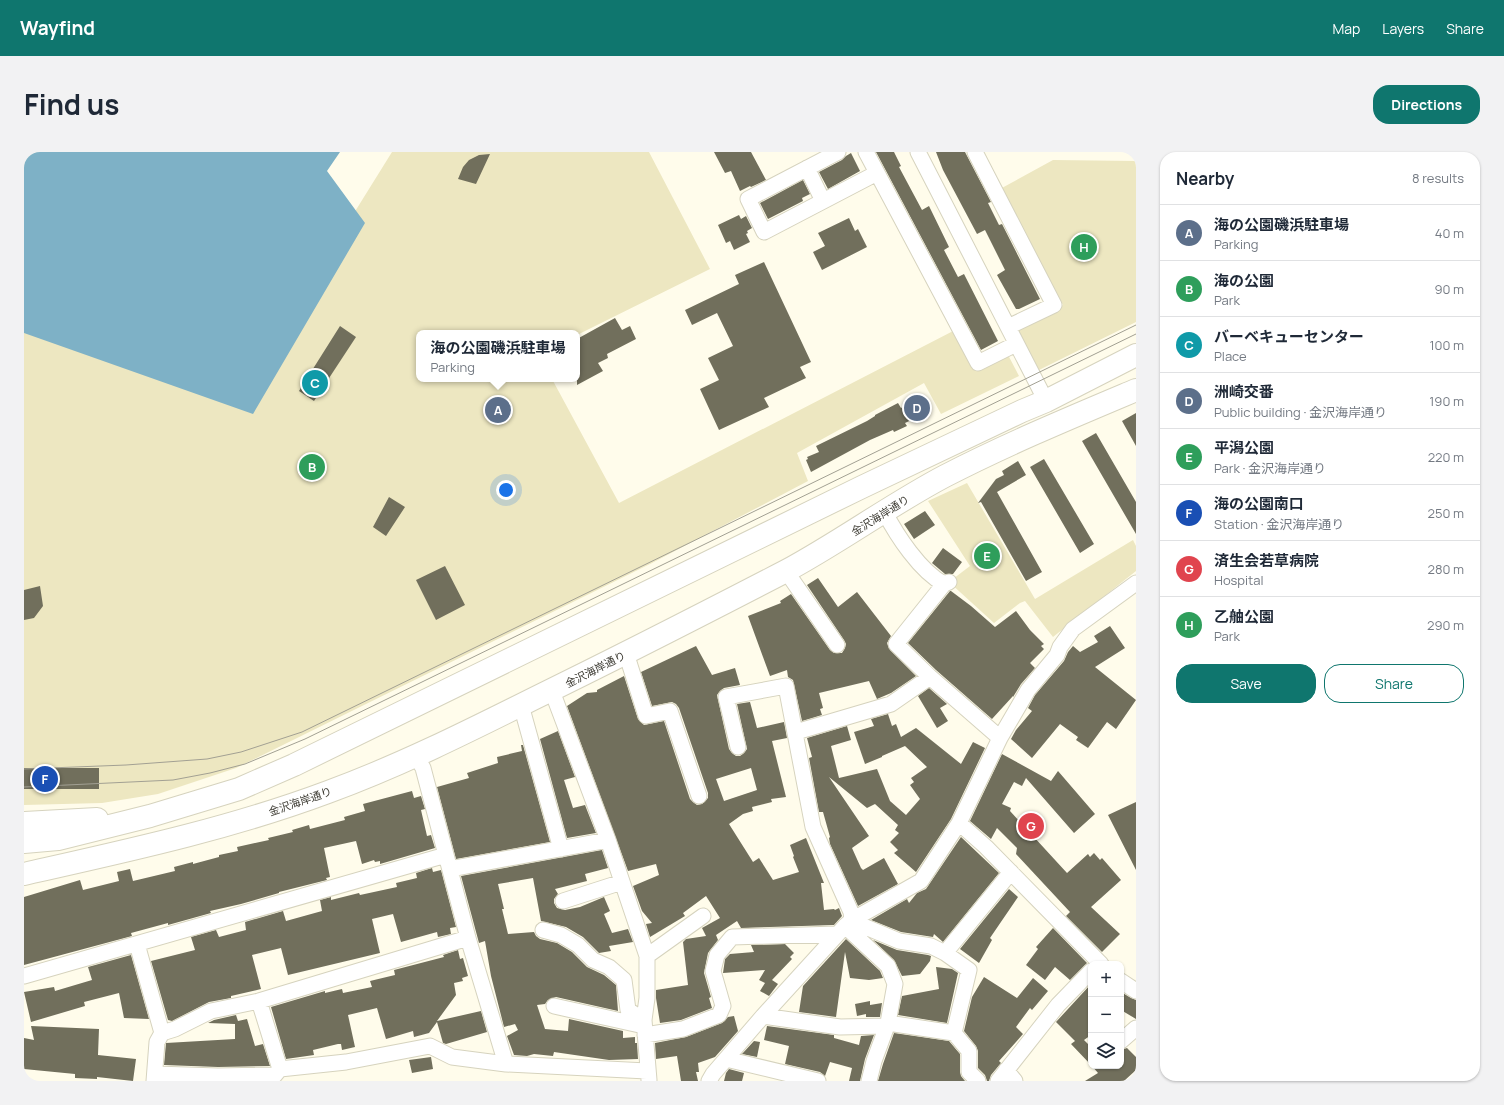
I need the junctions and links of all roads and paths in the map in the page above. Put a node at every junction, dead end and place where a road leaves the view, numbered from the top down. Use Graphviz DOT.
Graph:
graph roads {
  1 [pos="838,152"];
  2 [pos="866,152"];
  3 [pos="918,152"];
  4 [pos="975,152"];
  5 [pos="807,168"];
  6 [pos="877,172"];
  7 [pos="823,201"];
  8 [pos="1008,327"];
  9 [pos="1016,344"];
  10 [pos="1136,355"];
  11 [pos="1136,390"];
  12 [pos="1046,401"];
  13 [pos="884,511"];
  14 [pos="786,571"];
  15 [pos="1136,583"];
  16 [pos="837,645"];
  17 [pos="626,653"];
  18 [pos="930,677"];
  19 [pos="552,691"];
  20 [pos="521,705"];
  21 [pos="796,732"];
  22 [pos="1000,738"];
  23 [pos="738,747"];
  24 [pos="416,756"];
  25 [pos="699,796"];
  26 [pos="150,816"];
  27 [pos="24,823"];
  28 [pos="959,823"];
  29 [pos="608,840"];
  30 [pos="24,842"];
  31 [pos="561,849"];
  32 [pos="446,855"];
  33 [pos="450,869"];
  34 [pos="1011,872"];
  35 [pos="24,874"];
  36 [pos="622,882"];
  37 [pos="563,901"];
  38 [pos="703,916"];
  39 [pos="845,927"];
  40 [pos="543,930"];
  41 [pos="468,938"];
  42 [pos="137,944"];
  43 [pos="945,953"];
  44 [pos="647,956"];
  45 [pos="1093,961"];
  46 [pos="1088,974"];
  47 [pos="24,976"];
  48 [pos="1124,983"];
  49 [pos="1136,991"];
  50 [pos="259,1001"];
  51 [pos="554,1006"];
  52 [pos="763,1016"];
  53 [pos="887,1024"];
  54 [pos="644,1027"];
  55 [pos="1136,1028"];
  56 [pos="162,1033"];
  57 [pos="954,1033"];
  58 [pos="1124,1038"];
  59 [pos="726,1059"];
  60 [pos="506,1064"];
  61 [pos="280,1069"];
  62 [pos="648,1076"];
  63 [pos="1006,1077"];
  64 [pos="154,1078"];
  65 [pos="709,1081"];
  66 [pos="818,1081"];
  67 [pos="868,1081"];
  68 [pos="978,1081"];
  1 -- 5 [label="street"];
  2 -- 6 [label="street"];
  3 -- 8 [label="street"];
  4 -- 8 [label="street"];
  5 -- 7 [label="street"];
  5 -- 7 [label="street"];
  6 -- 7 [label="street"];
  6 -- 9 [label="street"];
  8 -- 9 [label="street"];
  9 -- 12 [label="street"];
  10 -- 12 [label="street"];
  11 -- 13 [label="street, 金沢海岸通り"];
  12 -- 26 [label="street"];
  13 -- 14 [label="street, 金沢海岸通り"];
  13 -- 18 [label="street"];
  14 -- 16 [label="street"];
  14 -- 17 [label="street, 金沢海岸通り"];
  15 -- 22 [label="street"];
  17 -- 19 [label="street, 金沢海岸通り"];
  17 -- 25 [label="street"];
  18 -- 21 [label="street"];
  18 -- 22 [label="street"];
  19 -- 20 [label="street, 金沢海岸通り"];
  19 -- 29 [label="street"];
  20 -- 24 [label="street, 金沢海岸通り"];
  20 -- 31 [label="street"];
  21 -- 23 [label="street"];
  21 -- 39 [label="street"];
  22 -- 28 [label="street"];
  24 -- 32 [label="street"];
  24 -- 35 [label="street, 金沢海岸通り"];
  26 -- 27 [label="street"];
  26 -- 30 [label="street"];
  28 -- 34 [label="street"];
  28 -- 39 [label="street"];
  29 -- 31 [label="street"];
  29 -- 36 [label="street"];
  31 -- 33 [label="street"];
  32 -- 33 [label="street"];
  32 -- 42 [label="street"];
  33 -- 41 [label="street"];
  34 -- 43 [label="street"];
  34 -- 45 [label="street"];
  36 -- 37 [label="street"];
  36 -- 44 [label="street"];
  38 -- 44 [label="street"];
  39 -- 43 [label="street"];
  39 -- 52 [label="street"];
  39 -- 53 [label="street"];
  39 -- 54 [label="street"];
  40 -- 54 [label="street"];
  41 -- 50 [label="street"];
  41 -- 60 [label="street"];
  42 -- 47 [label="street"];
  42 -- 56 [label="street"];
  43 -- 57 [label="street"];
  44 -- 54 [label="street"];
  46 -- 63 [label="street"];
  48 -- 49 [label="street"];
  50 -- 56 [label="street"];
  50 -- 61 [label="street"];
  51 -- 54 [label="street"];
  52 -- 53 [label="street"];
  52 -- 59 [label="street"];
  53 -- 57 [label="street"];
  53 -- 67 [label="street"];
  54 -- 62 [label="street"];
  55 -- 58 [label="street"];
  56 -- 64 [label="street"];
  57 -- 68 [label="street"];
  59 -- 65 [label="street"];
  59 -- 66 [label="street"];
  60 -- 61 [label="street"];
  60 -- 62 [label="street"];
  61 -- 64 [label="street"];
}
